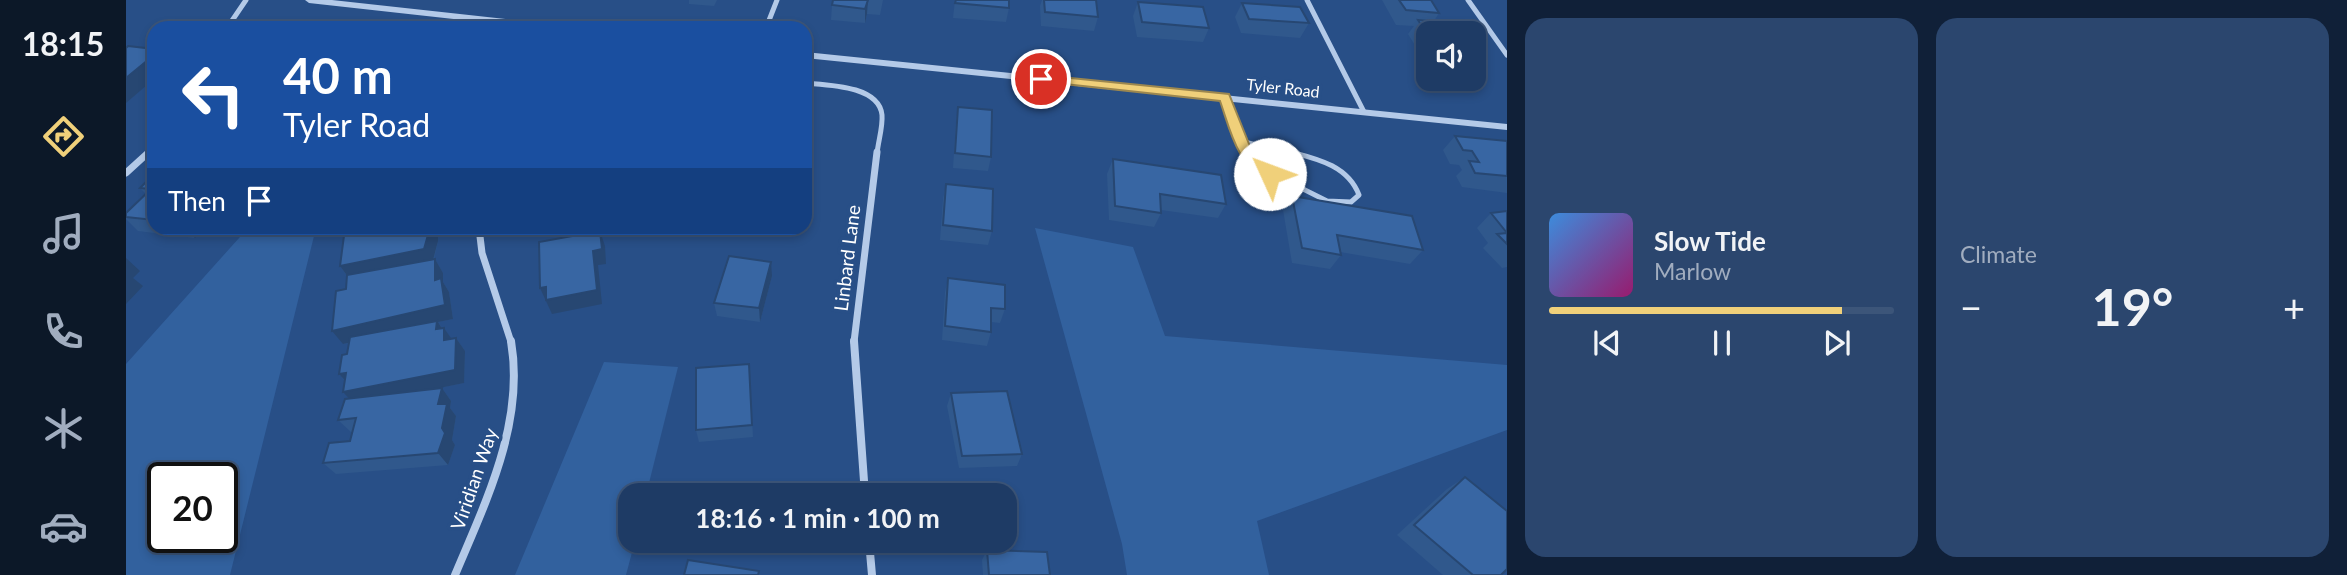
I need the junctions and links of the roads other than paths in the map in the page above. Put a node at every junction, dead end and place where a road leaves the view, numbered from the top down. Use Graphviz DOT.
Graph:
graph roads {
  1 [pos="246,0"];
  2 [pos="309,0"];
  3 [pos="777,0"];
  4 [pos="1307,0"];
  5 [pos="1468,0"];
  6 [pos="232,21"];
  7 [pos="495,21"];
  8 [pos="769,21"];
  9 [pos="1507,55"];
  10 [pos="812,56"];
  11 [pos="812,84"];
  12 [pos="1225,97"];
  13 [pos="1364,112"];
  14 [pos="1507,127"];
  15 [pos="1241,141"];
  16 [pos="147,154"];
  17 [pos="126,173"];
  18 [pos="480,235"];
  19 [pos="864,483"];
  20 [pos="870,553"];
  21 [pos="455,575"];
  22 [pos="872,575"];
  1 -- 6 [label="street"];
  2 -- 7 [label="street"];
  3 -- 8 [label="street"];
  4 -- 13 [label="street"];
  5 -- 9 [label="street"];
  10 -- 12 [label="street, Tyler Road"];
  11 -- 19 [label="street, Linbard Lane"];
  12 -- 13 [label="street, Tyler Road"];
  12 -- 15 [label="lane"];
  13 -- 14 [label="street, Tyler Road"];
  15 -- 15 [label="lane"];
  16 -- 17 [label="street"];
  18 -- 21 [label="street, Viridian Way"];
  20 -- 22 [label="street"];
}
